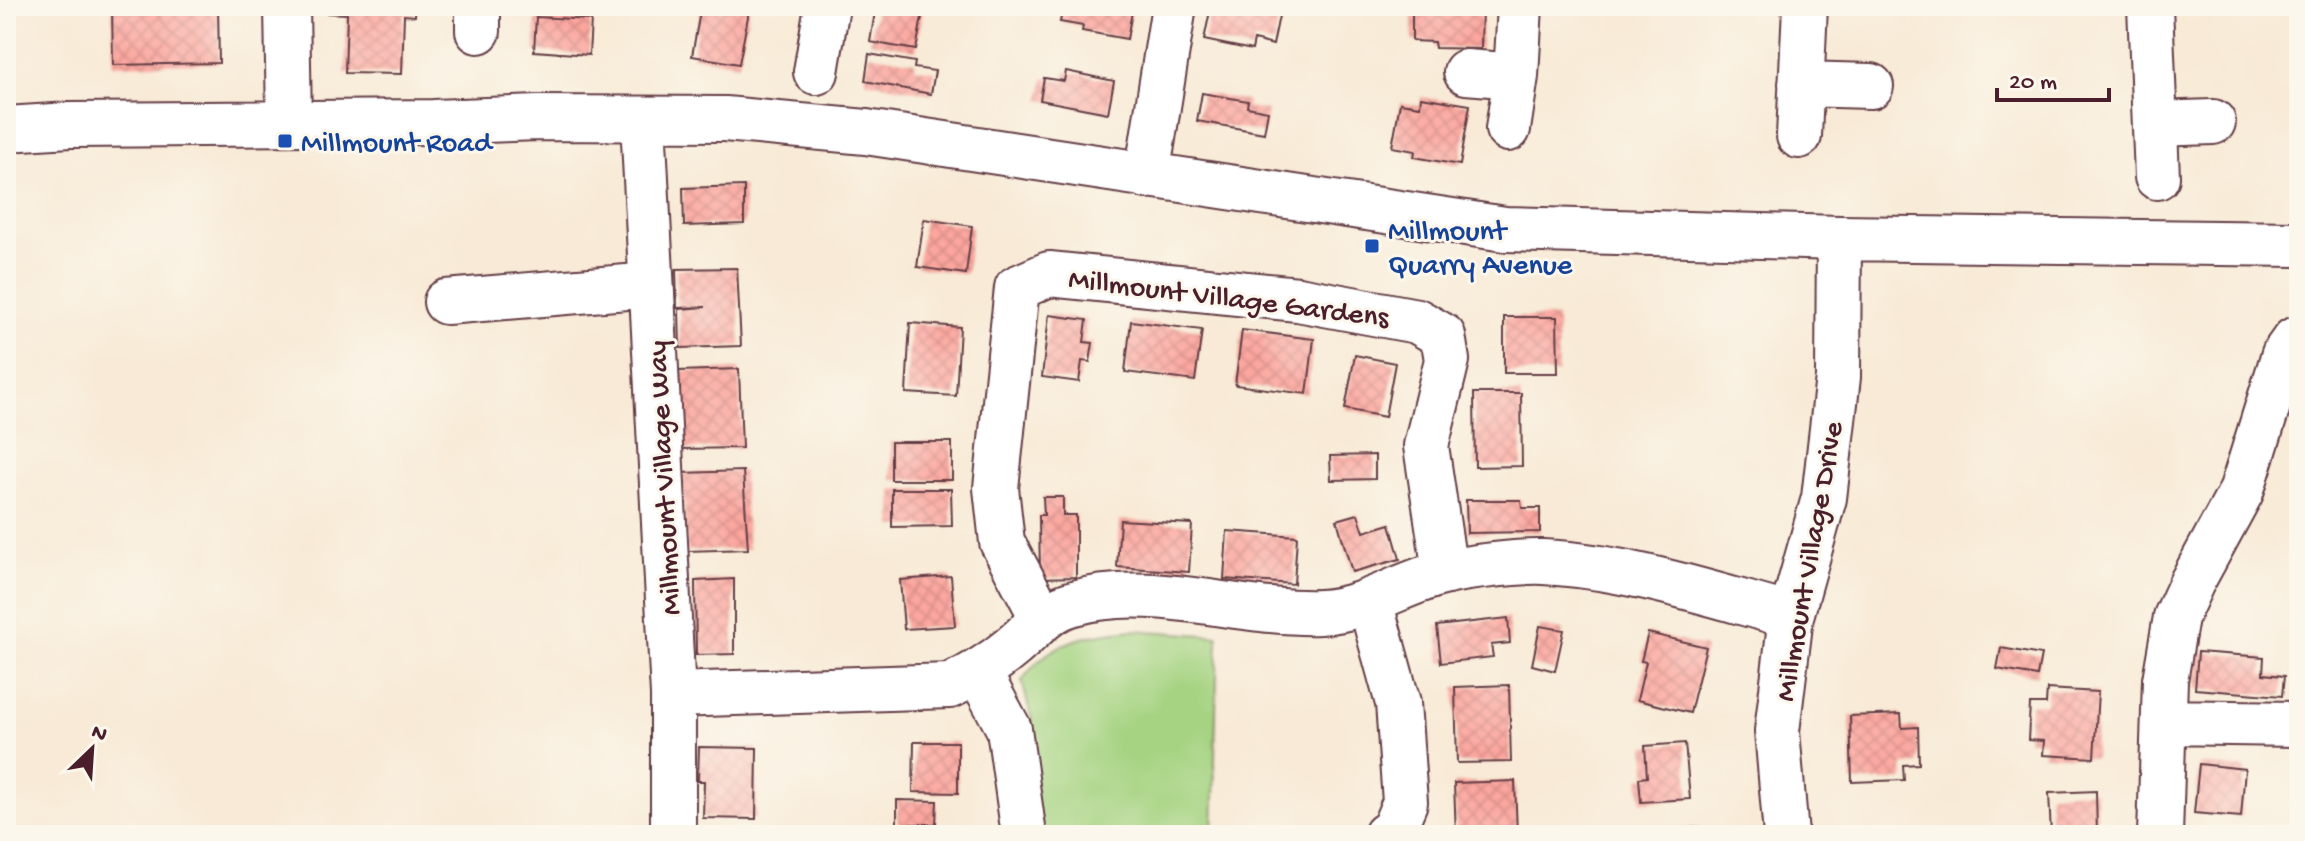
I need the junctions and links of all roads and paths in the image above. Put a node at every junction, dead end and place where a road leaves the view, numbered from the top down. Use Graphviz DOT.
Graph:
graph roads {
  1 [pos="287,6"];
  2 [pos="827,6"];
  3 [pos="1174,6"];
  4 [pos="1520,6"];
  5 [pos="1805,6"];
  6 [pos="2150,6"];
  7 [pos="816,72"];
  8 [pos="1466,72"];
  9 [pos="1516,76"];
  10 [pos="1801,84"];
  11 [pos="1871,86"];
  12 [pos="643,121"];
  13 [pos="2213,122"];
  14 [pos="289,123"];
  15 [pos="2155,124"];
  16 [pos="6,129"];
  17 [pos="1508,129"];
  18 [pos="1799,136"];
  19 [pos="1147,176"];
  20 [pos="2157,177"];
  21 [pos="1839,238"];
  22 [pos="2299,244"];
  23 [pos="651,285"];
  24 [pos="446,302"];
  25 [pos="2299,339"];
  26 [pos="1445,572"];
  27 [pos="1370,602"];
  28 [pos="1791,616"];
  29 [pos="1042,617"];
  30 [pos="979,673"];
  31 [pos="673,695"];
  32 [pos="2164,722"];
  33 [pos="2299,724"];
  34 [pos="673,835"];
  35 [pos="1024,835"];
  36 [pos="1386,835"];
  37 [pos="1786,835"];
  38 [pos="2160,835"];
  1 -- 14 [label="street"];
  2 -- 7 [label="street"];
  3 -- 19 [label="street"];
  4 -- 9 [label="street"];
  5 -- 10 [label="street"];
  6 -- 15 [label="street"];
  8 -- 9 [label="street"];
  9 -- 17 [label="street"];
  10 -- 11 [label="street"];
  10 -- 18 [label="street"];
  12 -- 14 [label="street"];
  12 -- 19 [label="street"];
  12 -- 23 [label="street, Millmount Village Way"];
  13 -- 15 [label="street"];
  14 -- 16 [label="street"];
  15 -- 20 [label="street"];
  19 -- 21 [label="street"];
  21 -- 22 [label="street"];
  21 -- 28 [label="street, Millmount Village Drive"];
  23 -- 24 [label="street"];
  23 -- 31 [label="street, Millmount Village Way"];
  25 -- 32 [label="street"];
  26 -- 27 [label="street"];
  26 -- 28 [label="street"];
  26 -- 29 [label="street, Millmount Village Gardens"];
  27 -- 29 [label="street"];
  27 -- 36 [label="street"];
  28 -- 37 [label="street, Millmount Village Drive"];
  29 -- 30 [label="street"];
  30 -- 31 [label="street"];
  30 -- 35 [label="street"];
  31 -- 34 [label="street, Millmount Village Way"];
  32 -- 33 [label="street"];
  32 -- 38 [label="street"];
}
